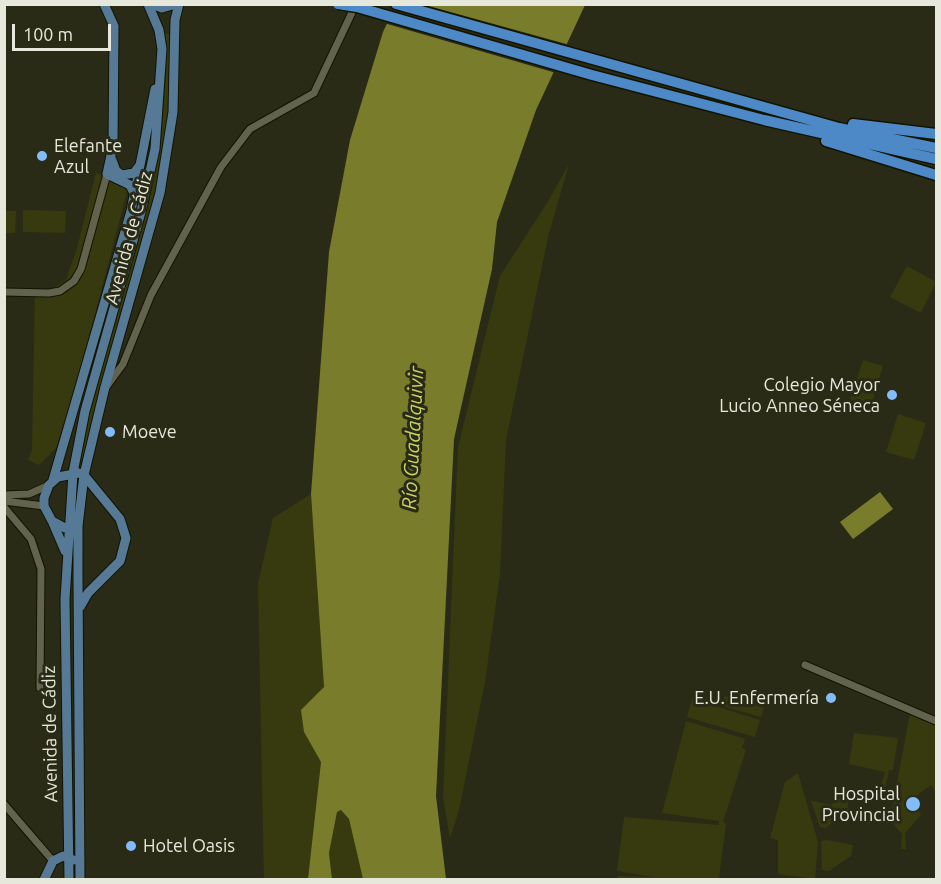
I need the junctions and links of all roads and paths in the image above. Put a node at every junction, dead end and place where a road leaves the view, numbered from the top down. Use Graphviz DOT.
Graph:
graph roads {
  1 [pos="104,4"];
  2 [pos="150,4"];
  3 [pos="177,4"];
  4 [pos="338,4"];
  5 [pos="396,4"];
  6 [pos="355,5"];
  7 [pos="161,39"];
  8 [pos="810,119"];
  9 [pos="798,129"];
  10 [pos="936,134"];
  11 [pos="936,148"];
  12 [pos="936,159"];
  13 [pos="142,160"];
  14 [pos="112,175"];
  15 [pos="936,175"];
  16 [pos="135,196"];
  17 [pos="4,292"];
  18 [pos="102,312"];
  19 [pos="101,355"];
  20 [pos="105,387"];
  21 [pos="77,443"];
  22 [pos="73,473"];
  23 [pos="84,475"];
  24 [pos="54,480"];
  25 [pos="4,495"];
  26 [pos="4,501"];
  27 [pos="44,506"];
  28 [pos="4,507"];
  29 [pos="52,521"];
  30 [pos="74,527"];
  31 [pos="67,558"];
  32 [pos="78,616"];
  33 [pos="805,665"];
  34 [pos="40,688"];
  35 [pos="936,721"];
  36 [pos="4,804"];
  37 [pos="69,857"];
  38 [pos="53,861"];
  39 [pos="44,879"];
  40 [pos="69,879"];
  41 [pos="75,879"];
  42 [pos="80,879"];
  1 -- 14 [label="main road"];
  2 -- 3 [label="main road"];
  2 -- 7 [label="main road, Avenida de Cádiz"];
  3 -- 20 [label="main road, Avenida de Cádiz"];
  4 -- 6 [label="highway, bridge"];
  5 -- 8 [label="highway"];
  6 -- 9 [label="highway"];
  6 -- 20 [label="street"];
  7 -- 13 [label="main road, Avenida de Cádiz"];
  7 -- 19 [label="main road, Avenida de Cádiz"];
  8 -- 10 [label="highway"];
  8 -- 11 [label="highway"];
  9 -- 12 [label="highway"];
  9 -- 15 [label="highway"];
  13 -- 14 [label="main road"];
  13 -- 16 [label="main road, Avenida de Cádiz"];
  14 -- 16 [label="main road"];
  14 -- 17 [label="street"];
  16 -- 18 [label="main road, Avenida de Cádiz"];
  18 -- 19 [label="main road, Avenida de Cádiz"];
  18 -- 24 [label="main road, Avenida de Cádiz"];
  19 -- 21 [label="main road, Avenida de Cádiz"];
  20 -- 23 [label="main road, Avenida de Cádiz"];
  21 -- 22 [label="main road, Avenida de Cádiz"];
  21 -- 24 [label="main road, Avenida de Cádiz"];
  22 -- 23 [label="main road"];
  22 -- 24 [label="main road"];
  22 -- 30 [label="main road, Avenida de Cádiz"];
  23 -- 30 [label="main road, Avenida de Cádiz"];
  23 -- 32 [label="main road, Avenida de Cádiz"];
  24 -- 25 [label="street"];
  24 -- 27 [label="main road"];
  26 -- 27 [label="street"];
  27 -- 29 [label="main road"];
  28 -- 34 [label="street"];
  29 -- 30 [label="main road"];
  29 -- 31 [label="main road"];
  30 -- 31 [label="main road, Avenida de Cádiz"];
  30 -- 32 [label="main road, Avenida de Cádiz"];
  31 -- 37 [label="main road, Avenida de Cádiz"];
  32 -- 42 [label="main road, Avenida de Cádiz"];
  33 -- 35 [label="street"];
  36 -- 38 [label="street"];
  37 -- 38 [label="main road"];
  37 -- 40 [label="main road, Avenida de Cádiz"];
  37 -- 41 [label="main road"];
  38 -- 39 [label="main road"];
}
